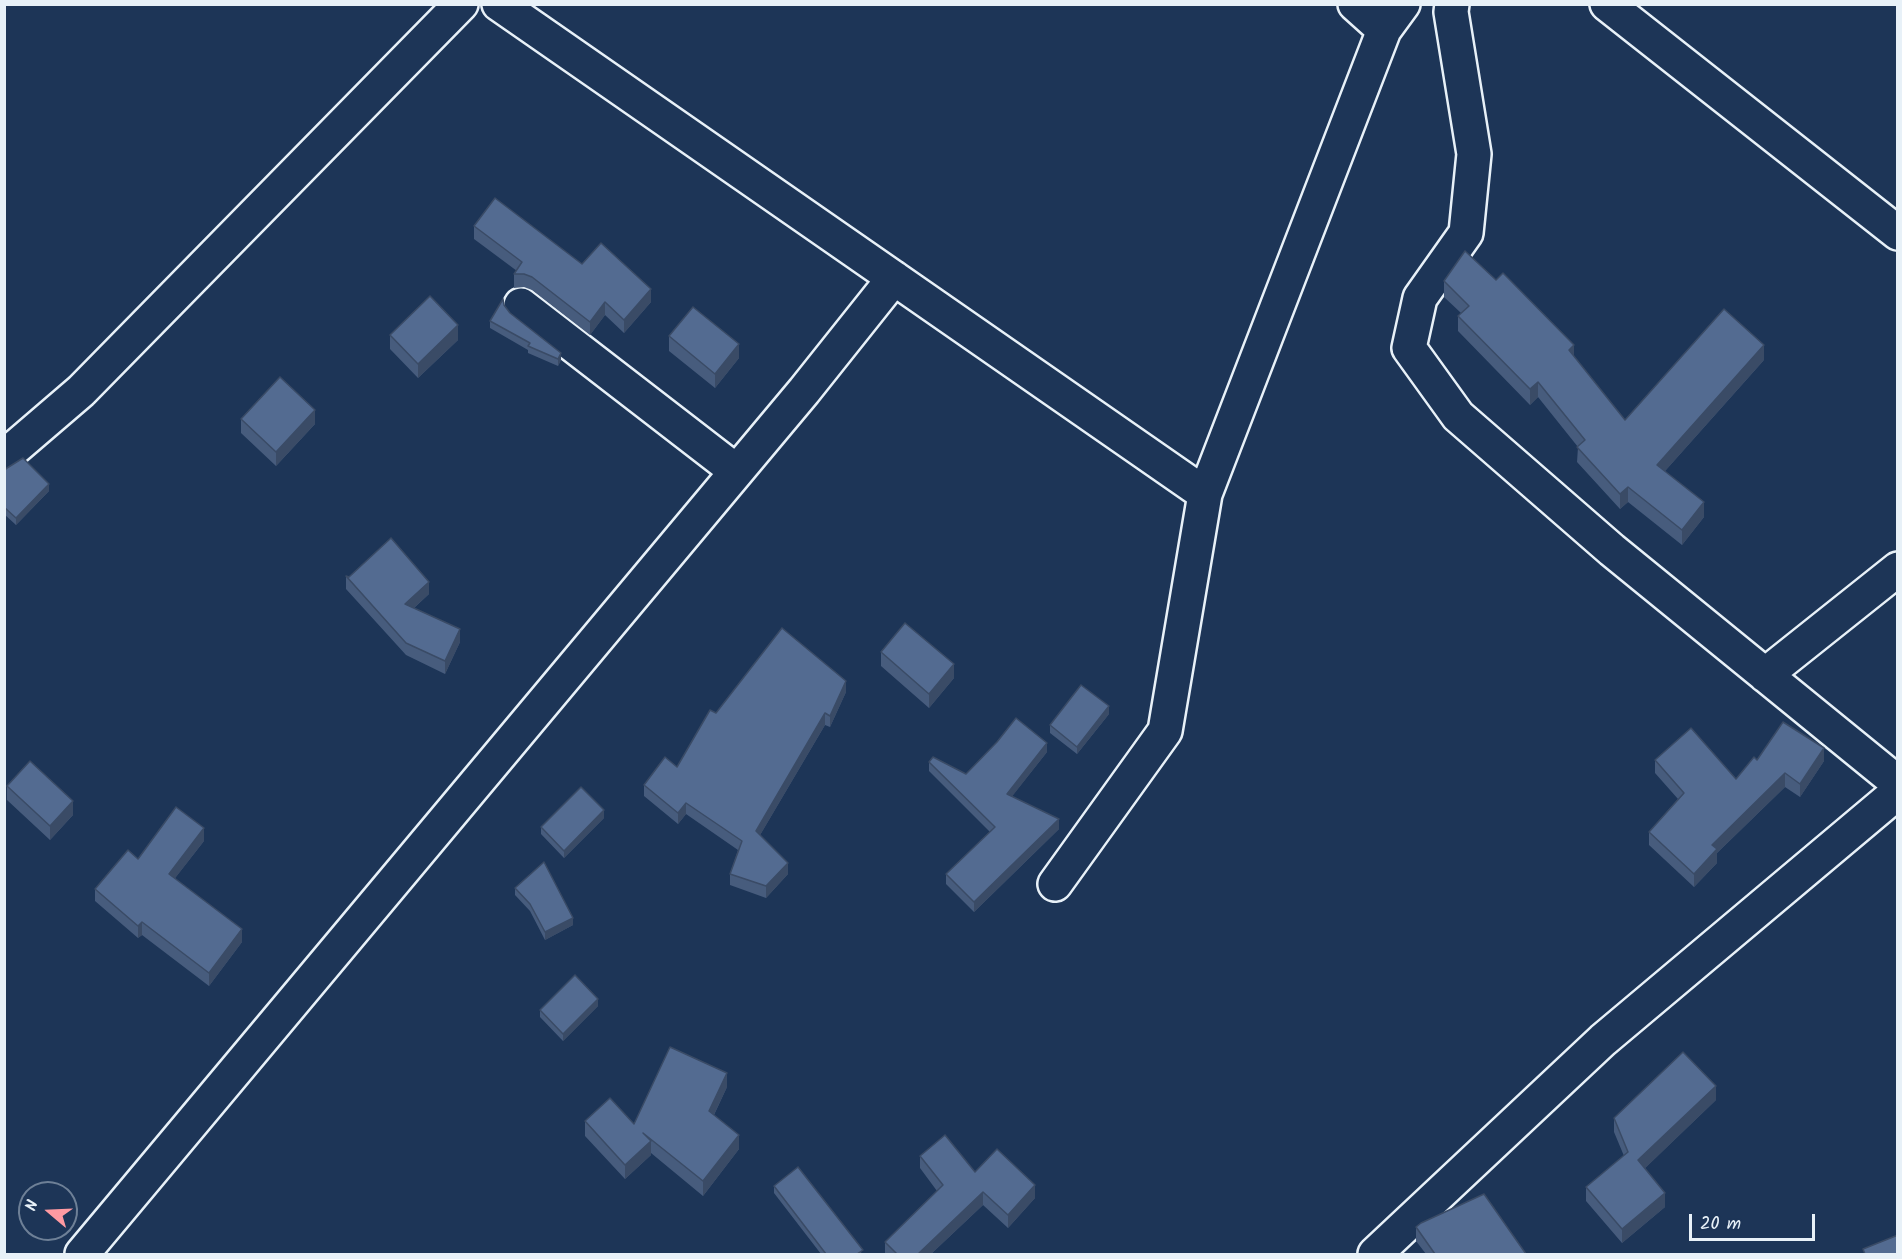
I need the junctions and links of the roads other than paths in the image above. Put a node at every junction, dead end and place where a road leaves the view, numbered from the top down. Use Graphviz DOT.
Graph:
graph roads {
  1 [pos="461,4"];
  2 [pos="499,4"];
  3 [pos="1355,4"];
  4 [pos="1403,4"];
  5 [pos="1452,4"];
  6 [pos="1608,4"];
  7 [pos="1384,30"];
  8 [pos="1898,233"];
  9 [pos="894,278"];
  10 [pos="521,305"];
  11 [pos="4,457"];
  12 [pos="736,471"];
  13 [pos="1205,494"];
  14 [pos="1898,569"];
  15 [pos="1765,675"];
  16 [pos="1898,783"];
  17 [pos="1898,792"];
  18 [pos="1055,884"];
  19 [pos="82,1254"];
  20 [pos="1375,1254"];
  1 -- 11 [label="street"];
  2 -- 9 [label="street"];
  3 -- 7 [label="street"];
  4 -- 7 [label="street"];
  5 -- 15 [label="street"];
  6 -- 8 [label="street"];
  7 -- 13 [label="street"];
  9 -- 12 [label="street"];
  9 -- 13 [label="street"];
  10 -- 12 [label="street"];
  12 -- 19 [label="street"];
  13 -- 18 [label="street"];
  14 -- 15 [label="street"];
  15 -- 16 [label="street"];
  17 -- 20 [label="street"];
}
